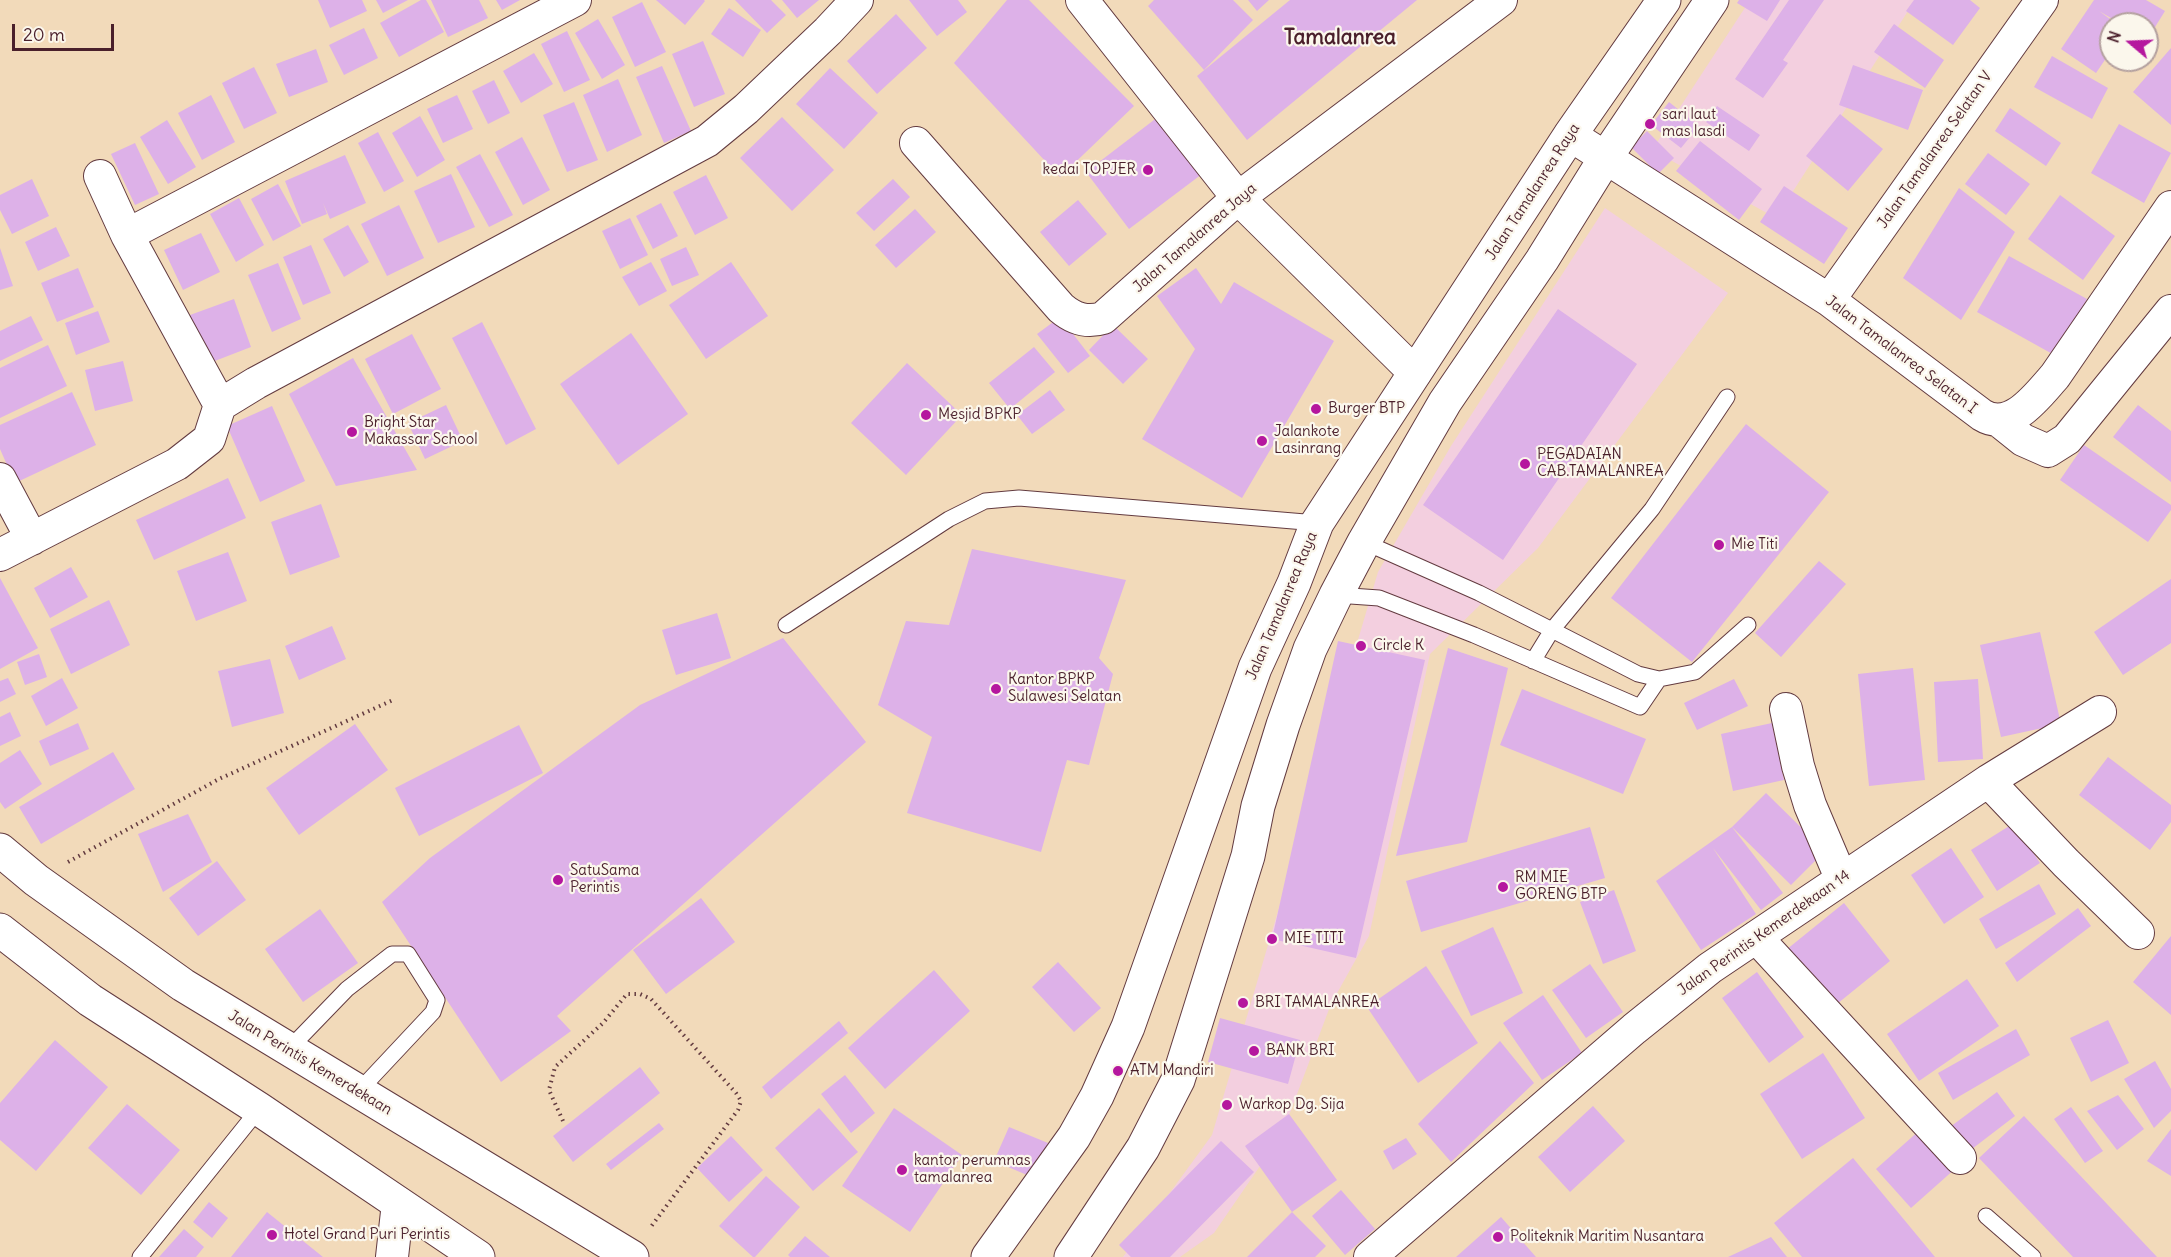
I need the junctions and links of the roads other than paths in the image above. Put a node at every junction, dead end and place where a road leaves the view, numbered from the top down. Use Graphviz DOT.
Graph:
graph roads {
  1 [pos="575,0"];
  2 [pos="857,0"];
  3 [pos="1501,0"];
  4 [pos="1664,0"];
  5 [pos="1713,0"];
  6 [pos="2042,0"];
  7 [pos="1094,4"];
  8 [pos="1570,135"];
  9 [pos="916,143"];
  10 [pos="1606,158"];
  11 [pos="100,176"];
  12 [pos="1238,198"];
  13 [pos="2171,207"];
  14 [pos="127,235"];
  15 [pos="1829,300"];
  16 [pos="2171,310"];
  17 [pos="1415,373"];
  18 [pos="1727,397"];
  19 [pos="220,405"];
  20 [pos="1998,420"];
  21 [pos="3,492"];
  22 [pos="1317,523"];
  23 [pos="32,539"];
  24 [pos="1364,542"];
  25 [pos="0,555"];
  26 [pos="1336,595"];
  27 [pos="786,625"];
  28 [pos="1748,625"];
  29 [pos="1552,630"];
  30 [pos="1533,661"];
  31 [pos="1659,679"];
  32 [pos="1786,709"];
  33 [pos="2100,712"];
  34 [pos="1988,781"];
  35 [pos="0,850"];
  36 [pos="1841,878"];
  37 [pos="0,930"];
  38 [pos="2138,933"];
  39 [pos="1756,937"];
  40 [pos="288,1050"];
  41 [pos="358,1092"];
  42 [pos="259,1109"];
  43 [pos="1960,1158"];
  44 [pos="398,1203"];
  45 [pos="1986,1216"];
  46 [pos="631,1256"];
  47 [pos="140,1257"];
  48 [pos="392,1257"];
  49 [pos="478,1257"];
  50 [pos="988,1257"];
  51 [pos="1071,1257"];
  52 [pos="1370,1257"];
  53 [pos="2033,1257"];
  1 -- 14 [label="street"];
  2 -- 19 [label="street"];
  3 -- 12 [label="street, Jalan Tamalanrea Jaya"];
  4 -- 8 [label="main road, Jalan Tamalanrea Raya"];
  5 -- 10 [label="main road"];
  6 -- 15 [label="street, Jalan Tamalanrea Selatan V"];
  7 -- 12 [label="street"];
  8 -- 10 [label="street, Jalan Tamalanrea Selatan I"];
  8 -- 17 [label="main road, Jalan Tamalanrea Raya"];
  9 -- 12 [label="street, Jalan Tamalanrea Jaya"];
  10 -- 15 [label="street, Jalan Tamalanrea Selatan I"];
  10 -- 24 [label="main road"];
  11 -- 14 [label="street"];
  12 -- 17 [label="street"];
  13 -- 20 [label="street"];
  14 -- 19 [label="street"];
  15 -- 20 [label="street, Jalan Tamalanrea Selatan I"];
  16 -- 20 [label="street, Jalan Tamalanrea Selatan I"];
  17 -- 22 [label="main road, Jalan Tamalanrea Raya"];
  18 -- 29 [label="lane"];
  19 -- 23 [label="street"];
  21 -- 23 [label="street"];
  22 -- 24 [label="main road"];
  22 -- 27 [label="lane"];
  22 -- 50 [label="main road, Jalan Tamalanrea Raya"];
  23 -- 25 [label="street"];
  24 -- 26 [label="main road"];
  24 -- 29 [label="lane"];
  26 -- 30 [label="lane"];
  26 -- 51 [label="main road"];
  28 -- 31 [label="lane"];
  29 -- 30 [label="lane"];
  29 -- 31 [label="lane"];
  30 -- 31 [label="lane"];
  32 -- 36 [label="street"];
  33 -- 34 [label="street, Jalan Perintis Kemerdekaan 14"];
  34 -- 36 [label="street, Jalan Perintis Kemerdekaan 14"];
  34 -- 38 [label="street"];
  35 -- 40 [label="main road, Jalan Perintis Kemerdekaan"];
  36 -- 39 [label="street, Jalan Perintis Kemerdekaan 14"];
  37 -- 42 [label="main road"];
  39 -- 43 [label="street"];
  39 -- 52 [label="street, Jalan Perintis Kemerdekaan 14"];
  40 -- 41 [label="main road, Jalan Perintis Kemerdekaan"];
  40 -- 41 [label="lane"];
  41 -- 46 [label="main road, Jalan Perintis Kemerdekaan"];
  42 -- 44 [label="main road"];
  42 -- 47 [label="lane"];
  44 -- 48 [label="street"];
  44 -- 49 [label="main road"];
  45 -- 53 [label="lane"];
}
